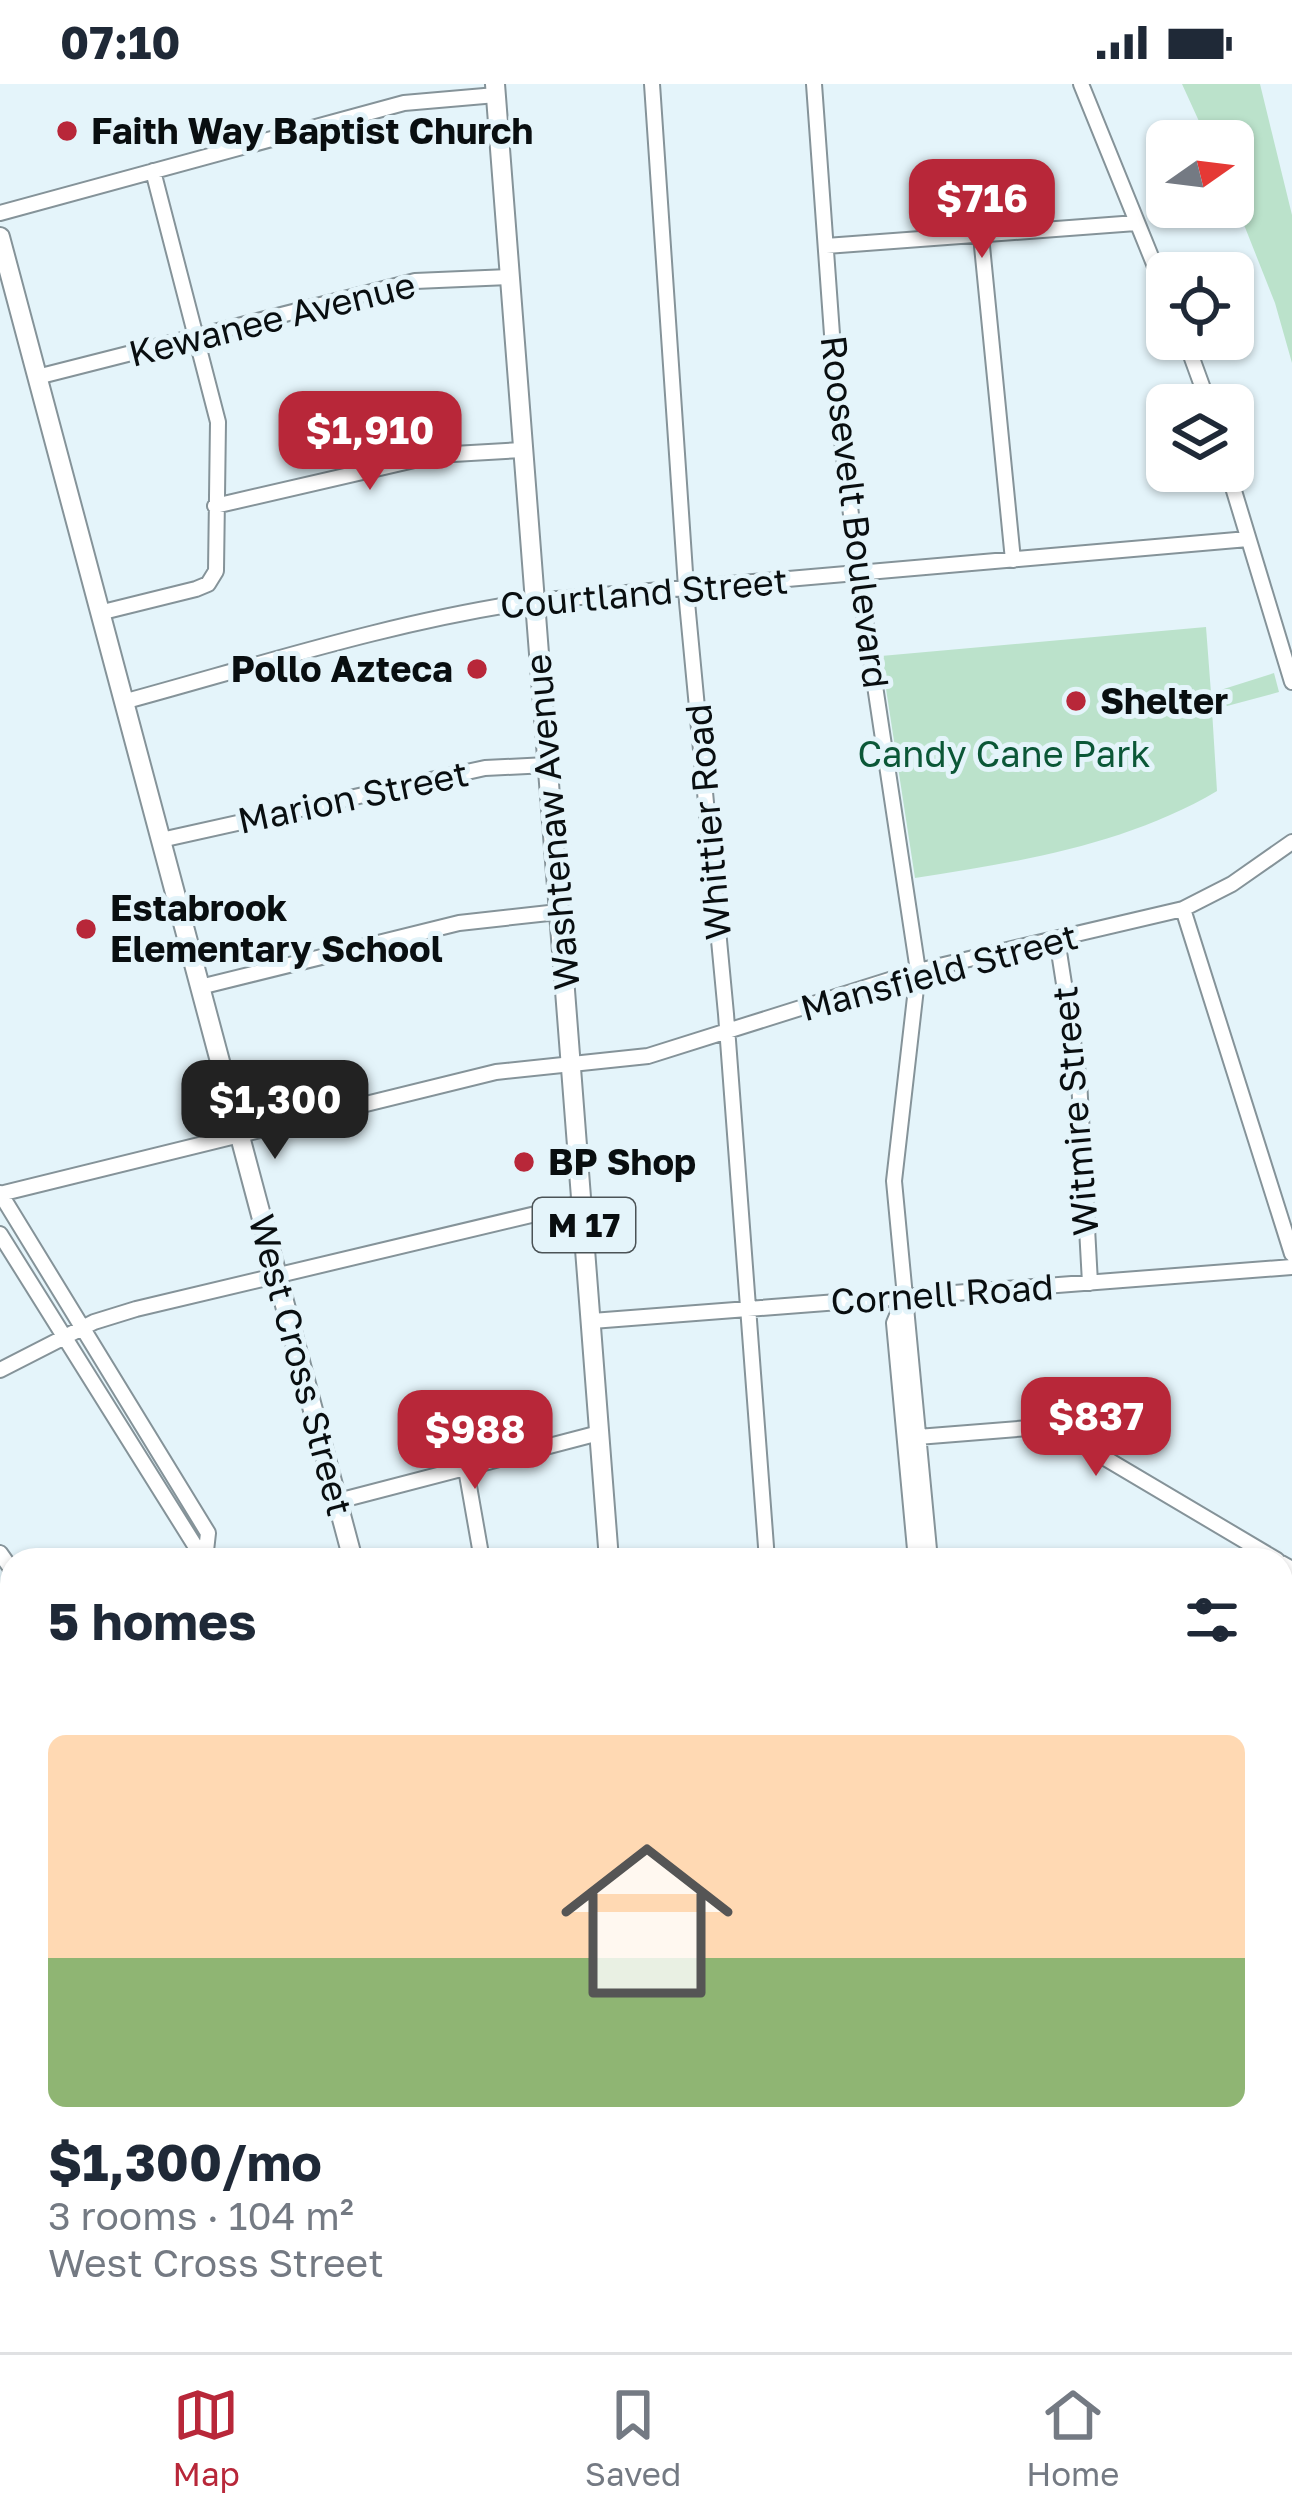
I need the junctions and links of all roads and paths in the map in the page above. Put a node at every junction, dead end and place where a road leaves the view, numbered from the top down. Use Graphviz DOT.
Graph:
graph roads {
  1 [pos="652,84"];
  2 [pos="814,84"];
  3 [pos="1081,84"];
  4 [pos="496,90"];
  5 [pos="153,171"];
  6 [pos="0,213"];
  7 [pos="1136,223"];
  8 [pos="981,236"];
  9 [pos="0,237"];
  10 [pos="826,246"];
  11 [pos="1148,252"];
  12 [pos="509,278"];
  13 [pos="198,336"];
  14 [pos="37,377"];
  15 [pos="522,450"];
  16 [pos="1234,492"];
  17 [pos="215,506"];
  18 [pos="1248,538"];
  19 [pos="1013,560"];
  20 [pos="858,573"];
  21 [pos="686,587"];
  22 [pos="534,601"];
  23 [pos="99,614"];
  24 [pos="1292,682"];
  25 [pos="123,702"];
  26 [pos="547,764"];
  27 [pos="161,840"];
  28 [pos="1292,842"];
  29 [pos="1183,909"];
  30 [pos="558,912"];
  31 [pos="1057,939"];
  32 [pos="918,971"];
  33 [pos="200,987"];
  34 [pos="727,1032"];
  35 [pos="571,1066"];
  36 [pos="240,1135"];
  37 [pos="0,1194"];
  38 [pos="582,1203"];
  39 [pos="0,1234"];
  40 [pos="1292,1254"];
  41 [pos="1292,1267"];
  42 [pos="277,1274"];
  43 [pos="1090,1283"];
  44 [pos="904,1296"];
  45 [pos="749,1309"];
  46 [pos="592,1321"];
  47 [pos="82,1328"];
  48 [pos="63,1336"];
  49 [pos="0,1370"];
  50 [pos="599,1433"];
  51 [pos="912,1437"];
  52 [pos="466,1469"];
  53 [pos="338,1501"];
  54 [pos="197,1548"];
  55 [pos="206,1548"];
  56 [pos="350,1548"];
  57 [pos="480,1548"];
  58 [pos="608,1548"];
  59 [pos="766,1548"];
  60 [pos="916,1548"];
  61 [pos="928,1548"];
  62 [pos="1257,1548"];
  1 -- 21 [label="street, Whittier Road"];
  2 -- 10 [label="street, Roosevelt Boulevard"];
  3 -- 7 [label="street"];
  4 -- 5 [label="street"];
  4 -- 12 [label="main road, Washtenaw Avenue / M 17"];
  5 -- 6 [label="street"];
  5 -- 13 [label="street"];
  7 -- 8 [label="street"];
  7 -- 11 [label="street"];
  8 -- 10 [label="street"];
  8 -- 19 [label="street"];
  9 -- 14 [label="main road, West Cross Street"];
  10 -- 20 [label="street, Roosevelt Boulevard"];
  12 -- 13 [label="street, Kewanee Avenue"];
  12 -- 15 [label="main road, Washtenaw Avenue / M 17"];
  13 -- 14 [label="street, Kewanee Avenue"];
  13 -- 17 [label="street"];
  14 -- 23 [label="main road, West Cross Street"];
  15 -- 17 [label="street"];
  15 -- 22 [label="main road, Washtenaw Avenue / M 17"];
  16 -- 18 [label="street"];
  17 -- 23 [label="street"];
  18 -- 19 [label="street, Courtland Street"];
  18 -- 24 [label="street"];
  19 -- 20 [label="street, Courtland Street"];
  20 -- 21 [label="street, Courtland Street"];
  20 -- 32 [label="street, Roosevelt Boulevard"];
  21 -- 22 [label="street, Courtland Street"];
  21 -- 34 [label="street, Whittier Road"];
  22 -- 25 [label="street, Courtland Street"];
  22 -- 26 [label="main road, Washtenaw Avenue / M 17"];
  23 -- 25 [label="main road, West Cross Street"];
  25 -- 27 [label="main road, West Cross Street"];
  26 -- 27 [label="street, Marion Street"];
  26 -- 30 [label="main road, Washtenaw Avenue / M 17"];
  27 -- 33 [label="main road, West Cross Street"];
  28 -- 29 [label="street, Mansfield Street"];
  29 -- 31 [label="street, Mansfield Street"];
  29 -- 40 [label="street"];
  30 -- 33 [label="street"];
  30 -- 35 [label="main road, Washtenaw Avenue / M 17"];
  31 -- 32 [label="street, Mansfield Street"];
  31 -- 43 [label="street, Witmire Street"];
  32 -- 34 [label="street, Mansfield Street"];
  32 -- 44 [label="street, Roosevelt Boulevard"];
  33 -- 36 [label="main road, West Cross Street"];
  34 -- 35 [label="street, Mansfield Street"];
  34 -- 45 [label="street, Whittier Road"];
  35 -- 36 [label="street, Mansfield Street"];
  35 -- 38 [label="main road, Washtenaw Avenue / M 17"];
  36 -- 37 [label="street, Mansfield Street"];
  36 -- 42 [label="main road, West Cross Street"];
  37 -- 47 [label="street"];
  38 -- 42 [label="street"];
  38 -- 46 [label="main road, Washtenaw Avenue / M 17"];
  39 -- 48 [label="street"];
  41 -- 43 [label="street, Cornell Road"];
  42 -- 47 [label="street"];
  42 -- 53 [label="main road, West Cross Street"];
  43 -- 44 [label="street, Cornell Road"];
  44 -- 45 [label="street, Cornell Road"];
  44 -- 51 [label="street, Roosevelt Boulevard"];
  45 -- 46 [label="street, Cornell Road"];
  45 -- 59 [label="street, Whittier Road"];
  46 -- 50 [label="main road, Washtenaw Avenue / M 17"];
  47 -- 48 [label="street"];
  47 -- 55 [label="street"];
  48 -- 49 [label="street"];
  48 -- 54 [label="street"];
  50 -- 52 [label="street"];
  50 -- 58 [label="main road, Washtenaw Avenue / M 17"];
  51 -- 60 [label="street, Roosevelt Boulevard"];
  51 -- 61 [label="street, Roosevelt Boulevard"];
  51 -- 62 [label="street"];
  52 -- 53 [label="street"];
  52 -- 57 [label="street"];
  53 -- 56 [label="main road, West Cross Street"];
}
